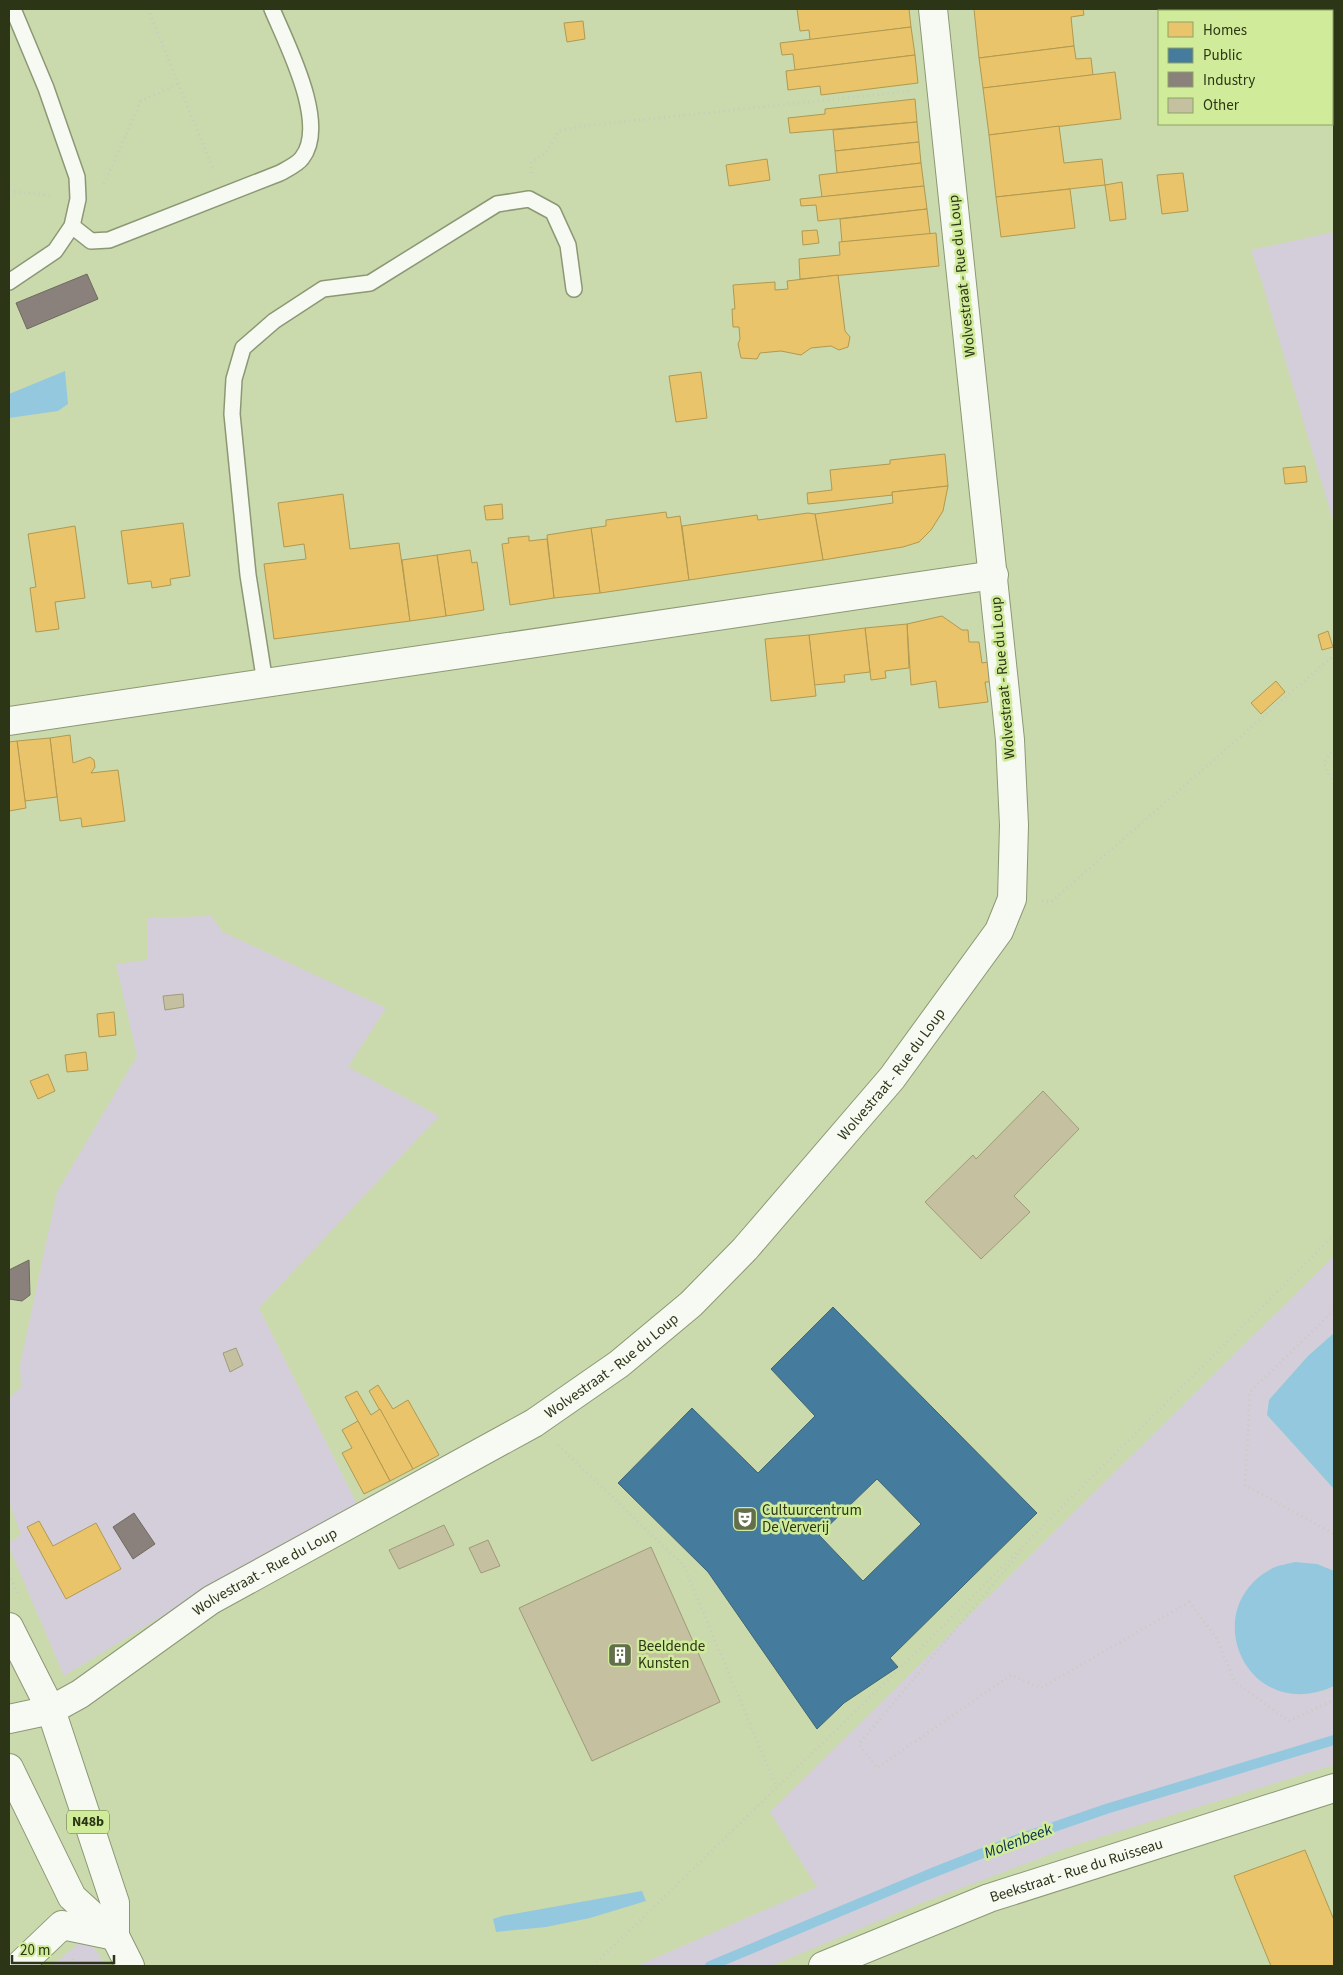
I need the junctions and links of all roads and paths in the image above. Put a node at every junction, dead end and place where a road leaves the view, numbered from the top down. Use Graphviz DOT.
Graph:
graph roads {
  1 [pos="13,9"];
  2 [pos="148,9"];
  3 [pos="272,9"];
  4 [pos="933,9"];
  5 [pos="178,84"];
  6 [pos="942,88"];
  7 [pos="9,191"];
  8 [pos="226,194"];
  9 [pos="78,199"];
  10 [pos="529,199"];
  11 [pos="72,226"];
  12 [pos="9,282"];
  13 [pos="574,289"];
  14 [pos="994,575"];
  15 [pos="1334,655"];
  16 [pos="265,683"];
  17 [pos="9,721"];
  18 [pos="1334,748"];
  19 [pos="1334,784"];
  20 [pos="1012,899"];
  21 [pos="1334,1236"];
  22 [pos="1334,1310"];
  23 [pos="534,1423"];
  24 [pos="1035,1534"];
  25 [pos="1334,1534"];
  26 [pos="9,1627"];
  27 [pos="1334,1700"];
  28 [pos="51,1710"];
  29 [pos="9,1719"];
  30 [pos="9,1768"];
  31 [pos="776,1786"];
  32 [pos="1334,1788"];
  33 [pos="115,1936"];
  34 [pos="19,1966"];
  35 [pos="130,1966"];
  36 [pos="593,1966"];
  37 [pos="823,1966"];
  1 -- 9 [label="lane"];
  2 -- 5 [label="path"];
  3 -- 8 [label="lane"];
  4 -- 6 [label="street, Wolvestraat - Rue du Loup"];
  5 -- 8 [label="path"];
  5 -- 9 [label="path"];
  6 -- 10 [label="path"];
  6 -- 14 [label="street, Wolvestraat - Rue du Loup"];
  7 -- 9 [label="path"];
  8 -- 11 [label="lane"];
  9 -- 11 [label="lane"];
  10 -- 13 [label="lane"];
  10 -- 16 [label="lane"];
  11 -- 12 [label="lane"];
  14 -- 16 [label="street"];
  14 -- 20 [label="street, Wolvestraat - Rue du Loup"];
  15 -- 20 [label="path"];
  16 -- 17 [label="street"];
  18 -- 19 [label="path"];
  20 -- 23 [label="street, Wolvestraat - Rue du Loup"];
  21 -- 24 [label="path"];
  22 -- 25 [label="path"];
  23 -- 28 [label="street, Wolvestraat - Rue du Loup"];
  23 -- 31 [label="path"];
  24 -- 27 [label="path"];
  24 -- 31 [label="path"];
  26 -- 28 [label="street, N48b"];
  28 -- 29 [label="street, Wolvestraat - Rue du Loup"];
  28 -- 33 [label="street, N48b"];
  30 -- 33 [label="street, N48b"];
  31 -- 36 [label="path"];
  32 -- 37 [label="street, Beekstraat - Rue du Ruisseau"];
  33 -- 34 [label="street"];
  33 -- 35 [label="street, N48b"];
}
